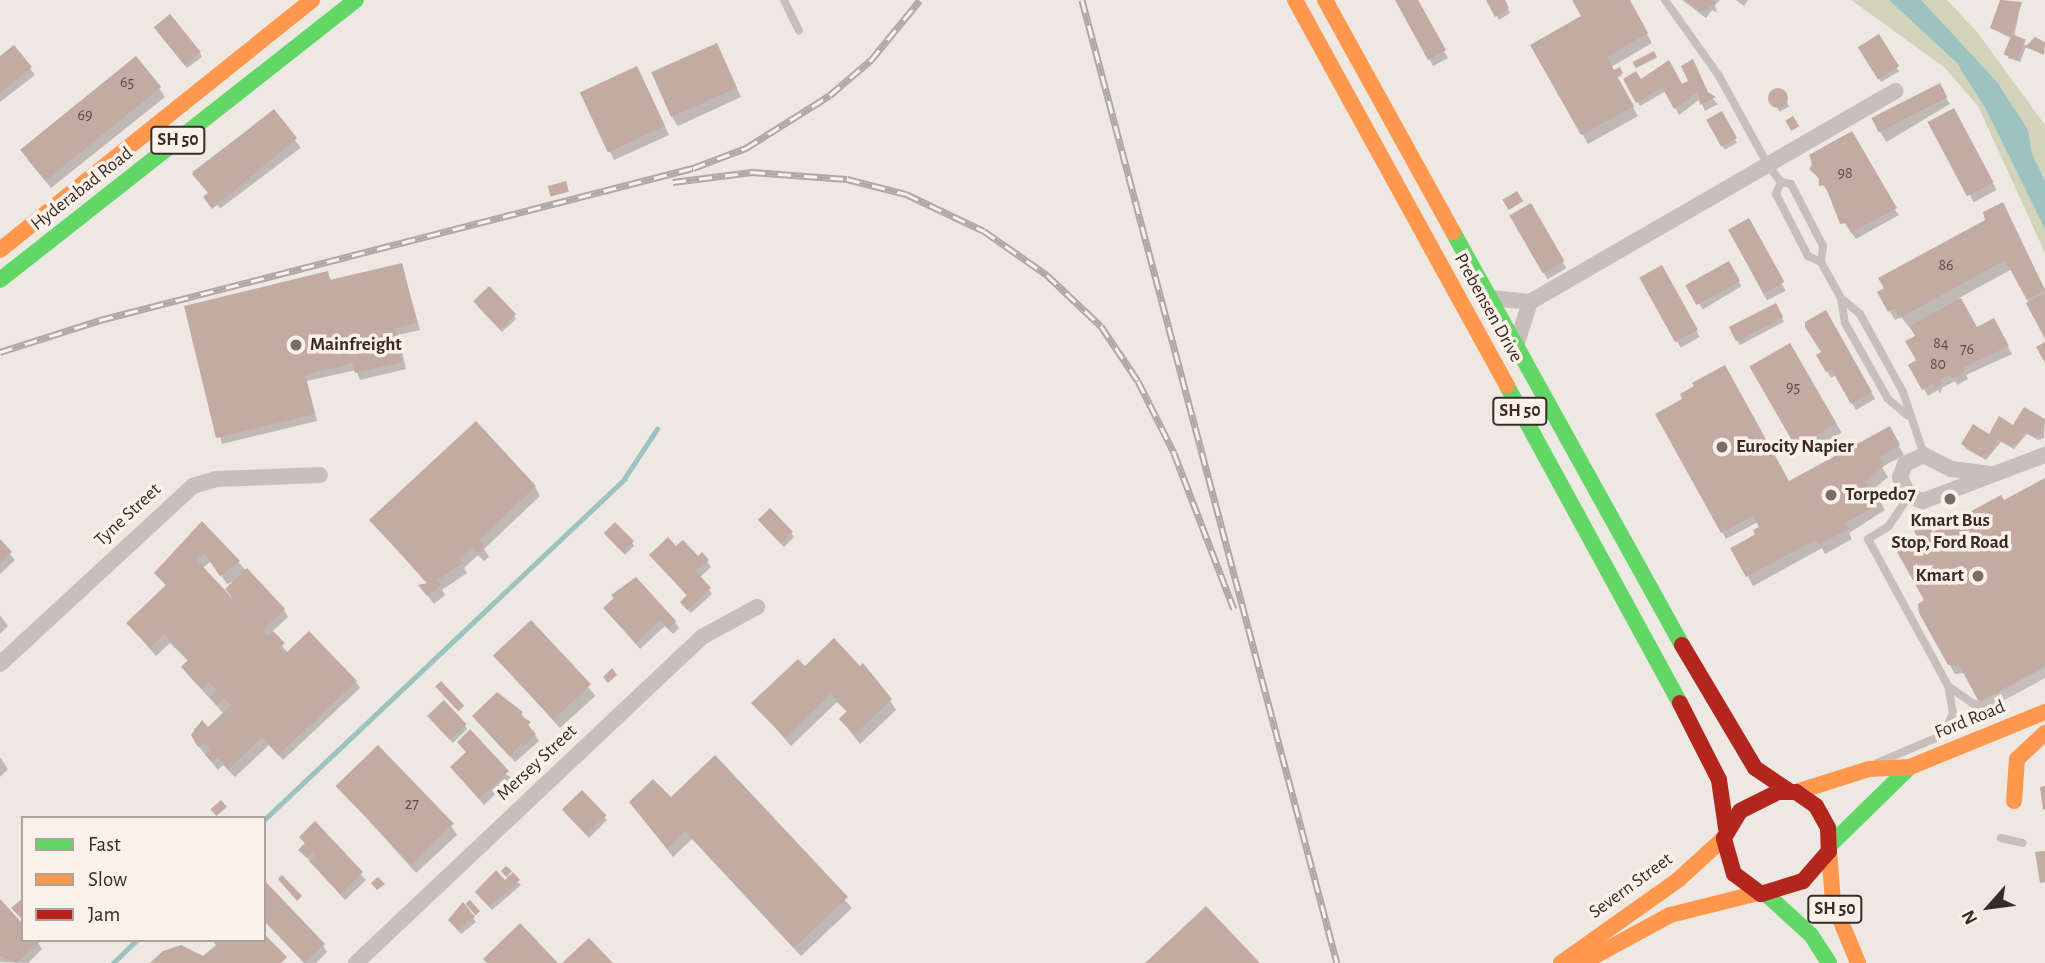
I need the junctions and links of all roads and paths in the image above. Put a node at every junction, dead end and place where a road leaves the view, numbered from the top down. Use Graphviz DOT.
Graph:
graph roads {
  1 [pos="312,0"];
  2 [pos="356,0"];
  3 [pos="784,0"];
  4 [pos="1295,0"];
  5 [pos="1325,0"];
  6 [pos="1665,0"];
  7 [pos="799,31"];
  8 [pos="1895,91"];
  9 [pos="1768,164"];
  10 [pos="1781,182"];
  11 [pos="0,250"];
  12 [pos="1821,262"];
  13 [pos="0,280"];
  14 [pos="1490,298"];
  15 [pos="1841,298"];
  16 [pos="1530,302"];
  17 [pos="1516,345"];
  18 [pos="1908,415"];
  19 [pos="2045,455"];
  20 [pos="1931,458"];
  21 [pos="1991,474"];
  22 [pos="320,475"];
  23 [pos="1938,495"];
  24 [pos="1909,496"];
  25 [pos="757,607"];
  26 [pos="0,664"];
  27 [pos="2045,673"];
  28 [pos="1948,686"];
  29 [pos="2045,712"];
  30 [pos="2045,733"];
  31 [pos="1910,766"];
  32 [pos="1869,769"];
  33 [pos="1792,791"];
  34 [pos="2014,801"];
  35 [pos="1725,833"];
  36 [pos="2000,838"];
  37 [pos="2022,843"];
  38 [pos="1829,848"];
  39 [pos="1762,893"];
  40 [pos="356,963"];
  41 [pos="1561,963"];
  42 [pos="1582,963"];
  43 [pos="1829,963"];
  44 [pos="1858,963"];
  1 -- 11 [label="main road, Hyderabad Road / SH 50"];
  2 -- 13 [label="main road, Hyderabad Road / SH 50"];
  3 -- 7 [label="lane"];
  4 -- 35 [label="main road, Prebensen Drive / SH 50"];
  5 -- 14 [label="main road, Prebensen Drive / SH 50"];
  6 -- 9 [label="lane"];
  8 -- 9 [label="street"];
  9 -- 10 [label="lane"];
  9 -- 16 [label="street"];
  10 -- 12 [label="lane"];
  10 -- 12 [label="lane"];
  12 -- 15 [label="lane"];
  14 -- 16 [label="street"];
  14 -- 17 [label="main road, Prebensen Drive / SH 50"];
  15 -- 18 [label="lane"];
  15 -- 18 [label="lane"];
  16 -- 17 [label="street"];
  17 -- 33 [label="main road, Prebensen Drive / SH 50"];
  18 -- 20 [label="lane"];
  19 -- 21 [label="street"];
  20 -- 21 [label="street"];
  20 -- 23 [label="street"];
  20 -- 24 [label="street"];
  21 -- 23 [label="street"];
  22 -- 26 [label="street, Tyne Street"];
  23 -- 24 [label="street"];
  24 -- 28 [label="lane"];
  25 -- 40 [label="street, Mersey Street"];
  27 -- 28 [label="lane"];
  28 -- 32 [label="lane"];
  29 -- 31 [label="main road, Ford Road"];
  30 -- 34 [label="main road"];
  31 -- 32 [label="main road, Ford Road"];
  31 -- 38 [label="main road, Ford Road"];
  32 -- 33 [label="main road, Ford Road"];
  33 -- 35 [label="main road"];
  33 -- 38 [label="main road, SH 50"];
  35 -- 39 [label="main road, SH 50"];
  35 -- 41 [label="main road, Severn Street"];
  36 -- 37 [label="lane"];
  38 -- 39 [label="main road, SH 50"];
  38 -- 44 [label="main road, SH 50"];
  39 -- 42 [label="main road, Severn Street"];
  39 -- 43 [label="main road, SH 50"];
}
